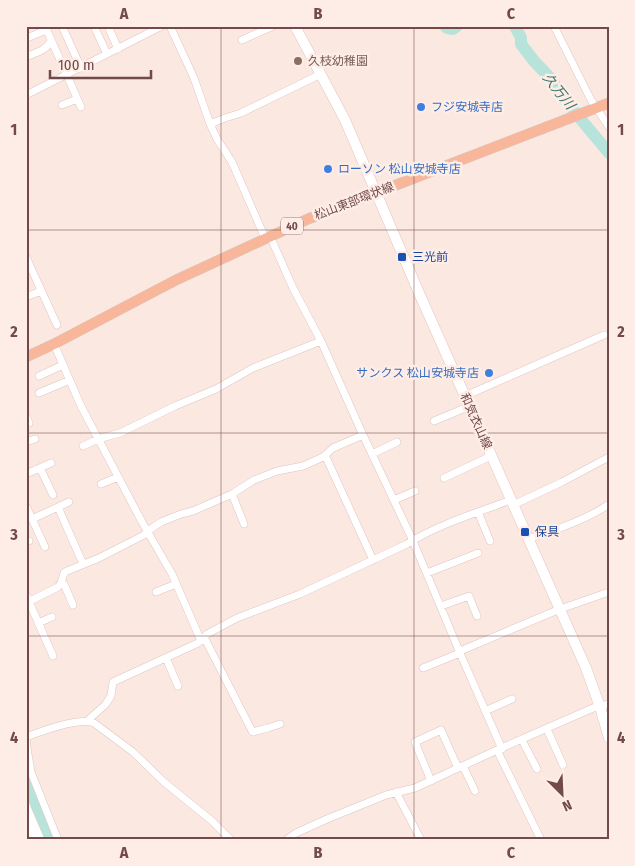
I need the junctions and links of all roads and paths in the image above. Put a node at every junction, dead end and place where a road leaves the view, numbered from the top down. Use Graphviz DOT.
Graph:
graph roads {
  1 [pos="62,26"];
  2 [pos="94,26"];
  3 [pos="108,26"];
  4 [pos="162,26"];
  5 [pos="170,26"];
  6 [pos="273,26"];
  7 [pos="295,26"];
  8 [pos="554,26"];
  9 [pos="46,28"];
  10 [pos="26,39"];
  11 [pos="242,40"];
  12 [pos="51,41"];
  13 [pos="118,49"];
  14 [pos="107,54"];
  15 [pos="26,56"];
  16 [pos="81,68"];
  17 [pos="321,74"];
  18 [pos="66,75"];
  19 [pos="26,95"];
  20 [pos="77,99"];
  21 [pos="609,103"];
  22 [pos="62,105"];
  23 [pos="81,107"];
  24 [pos="594,109"];
  25 [pos="210,124"];
  26 [pos="609,127"];
  27 [pos="376,192"];
  28 [pos="267,237"];
  29 [pos="26,259"];
  30 [pos="41,291"];
  31 [pos="26,297"];
  32 [pos="56,326"];
  33 [pos="604,335"];
  34 [pos="321,341"];
  35 [pos="54,344"];
  36 [pos="26,357"];
  37 [pos="63,365"];
  38 [pos="39,376"];
  39 [pos="70,380"];
  40 [pos="40,393"];
  41 [pos="467,401"];
  42 [pos="434,421"];
  43 [pos="363,435"];
  44 [pos="34,439"];
  45 [pos="98,439"];
  46 [pos="26,442"];
  47 [pos="397,442"];
  48 [pos="83,446"];
  49 [pos="372,454"];
  50 [pos="325,455"];
  51 [pos="491,456"];
  52 [pos="609,457"];
  53 [pos="51,463"];
  54 [pos="40,468"];
  55 [pos="26,474"];
  56 [pos="118,477"];
  57 [pos="444,478"];
  58 [pos="101,484"];
  59 [pos="415,491"];
  60 [pos="232,494"];
  61 [pos="53,496"];
  62 [pos="394,500"];
  63 [pos="69,502"];
  64 [pos="512,503"];
  65 [pos="609,504"];
  66 [pos="26,506"];
  67 [pos="58,507"];
  68 [pos="478,512"];
  69 [pos="32,519"];
  70 [pos="244,524"];
  71 [pos="148,532"];
  72 [pos="528,539"];
  73 [pos="413,540"];
  74 [pos="490,541"];
  75 [pos="45,547"];
  76 [pos="478,553"];
  77 [pos="373,560"];
  78 [pos="83,564"];
  79 [pos="426,573"];
  80 [pos="61,583"];
  81 [pos="176,584"];
  82 [pos="156,592"];
  83 [pos="609,592"];
  84 [pos="27,600"];
  85 [pos="73,605"];
  86 [pos="441,606"];
  87 [pos="560,609"];
  88 [pos="477,616"];
  89 [pos="52,617"];
  90 [pos="38,623"];
  91 [pos="202,639"];
  92 [pos="460,652"];
  93 [pos="53,656"];
  94 [pos="166,658"];
  95 [pos="423,668"];
  96 [pos="178,686"];
  97 [pos="512,699"];
  98 [pos="604,705"];
  99 [pos="485,710"];
  100 [pos="88,720"];
  101 [pos="280,724"];
  102 [pos="547,729"];
  103 [pos="26,738"];
  104 [pos="609,738"];
  105 [pos="522,740"];
  106 [pos="500,749"];
  107 [pos="562,765"];
  108 [pos="460,767"];
  109 [pos="536,769"];
  110 [pos="29,773"];
  111 [pos="431,781"];
  112 [pos="475,791"];
  113 [pos="396,792"];
  114 [pos="26,805"];
  115 [pos="30,815"];
  116 [pos="33,840"];
  117 [pos="41,840"];
  118 [pos="58,840"];
  119 [pos="231,840"];
  120 [pos="286,840"];
  121 [pos="421,840"];
  122 [pos="541,840"];
  1 -- 16 [label="street"];
  2 -- 14 [label="street"];
  3 -- 13 [label="street"];
  4 -- 13 [label="street"];
  5 -- 25 [label="street"];
  6 -- 11 [label="street"];
  7 -- 17 [label="main road, 和気衣山線"];
  8 -- 24 [label="street"];
  9 -- 10 [label="street"];
  9 -- 12 [label="street"];
  12 -- 15 [label="street"];
  12 -- 18 [label="street"];
  13 -- 14 [label="street"];
  14 -- 16 [label="street"];
  16 -- 18 [label="street"];
  17 -- 25 [label="street"];
  17 -- 27 [label="main road, 和気衣山線"];
  18 -- 19 [label="street"];
  18 -- 20 [label="street"];
  20 -- 22 [label="street"];
  20 -- 23 [label="street"];
  21 -- 24 [label="main road, 松山東部環状線 / 40"];
  24 -- 26 [label="street"];
  24 -- 27 [label="main road, 松山東部環状線 / 40"];
  25 -- 28 [label="street"];
  27 -- 28 [label="main road, 松山東部環状線 / 40"];
  27 -- 41 [label="main road, 和気衣山線"];
  28 -- 34 [label="street"];
  28 -- 35 [label="main road, 松山東部環状線 / 40"];
  29 -- 30 [label="street"];
  30 -- 31 [label="street"];
  30 -- 32 [label="street"];
  33 -- 41 [label="street"];
  34 -- 43 [label="street"];
  34 -- 45 [label="street"];
  35 -- 36 [label="main road, 松山東部環状線 / 40"];
  35 -- 37 [label="street"];
  37 -- 38 [label="street"];
  37 -- 39 [label="street"];
  39 -- 40 [label="street"];
  39 -- 45 [label="street"];
  41 -- 42 [label="street"];
  41 -- 51 [label="main road, 和気衣山線"];
  43 -- 49 [label="street"];
  43 -- 50 [label="street"];
  44 -- 46 [label="street"];
  45 -- 48 [label="street"];
  45 -- 56 [label="street"];
  47 -- 49 [label="street"];
  49 -- 62 [label="street"];
  50 -- 60 [label="street"];
  50 -- 77 [label="street"];
  51 -- 57 [label="street"];
  51 -- 64 [label="main road, 和気衣山線"];
  52 -- 64 [label="street"];
  53 -- 54 [label="street"];
  54 -- 55 [label="street"];
  54 -- 61 [label="street"];
  56 -- 58 [label="street"];
  56 -- 71 [label="street"];
  59 -- 62 [label="street"];
  60 -- 70 [label="street"];
  60 -- 71 [label="street"];
  62 -- 73 [label="street"];
  63 -- 67 [label="street"];
  64 -- 68 [label="street"];
  64 -- 72 [label="main road, 和気衣山線"];
  65 -- 72 [label="street"];
  66 -- 69 [label="street"];
  67 -- 69 [label="street"];
  67 -- 78 [label="street"];
  68 -- 73 [label="street"];
  68 -- 74 [label="street"];
  69 -- 75 [label="street"];
  71 -- 78 [label="street"];
  71 -- 81 [label="street"];
  72 -- 87 [label="main road, 和気衣山線"];
  73 -- 77 [label="street"];
  73 -- 79 [label="street"];
  76 -- 79 [label="street"];
  77 -- 91 [label="street"];
  78 -- 80 [label="street"];
  79 -- 86 [label="street"];
  80 -- 84 [label="street"];
  80 -- 85 [label="street"];
  81 -- 82 [label="street"];
  81 -- 91 [label="street"];
  83 -- 87 [label="street"];
  84 -- 90 [label="street"];
  86 -- 88 [label="street"];
  86 -- 92 [label="street"];
  87 -- 92 [label="street"];
  87 -- 98 [label="main road, 和気衣山線"];
  89 -- 90 [label="street"];
  90 -- 93 [label="street"];
  91 -- 94 [label="street"];
  91 -- 101 [label="street"];
  92 -- 95 [label="street"];
  92 -- 99 [label="street"];
  94 -- 96 [label="street"];
  94 -- 100 [label="street"];
  97 -- 99 [label="street"];
  98 -- 102 [label="street"];
  98 -- 104 [label="main road, 和気衣山線"];
  99 -- 106 [label="street"];
  100 -- 103 [label="street"];
  100 -- 119 [label="street"];
  102 -- 105 [label="street"];
  102 -- 107 [label="street"];
  103 -- 110 [label="street"];
  105 -- 106 [label="street"];
  105 -- 109 [label="street"];
  106 -- 108 [label="street"];
  106 -- 122 [label="street"];
  108 -- 111 [label="street"];
  108 -- 111 [label="street"];
  108 -- 112 [label="street"];
  110 -- 118 [label="street"];
  111 -- 113 [label="street"];
  113 -- 120 [label="street"];
  113 -- 121 [label="street"];
  114 -- 115 [label="street"];
  115 -- 116 [label="street"];
  115 -- 117 [label="street"];
}
